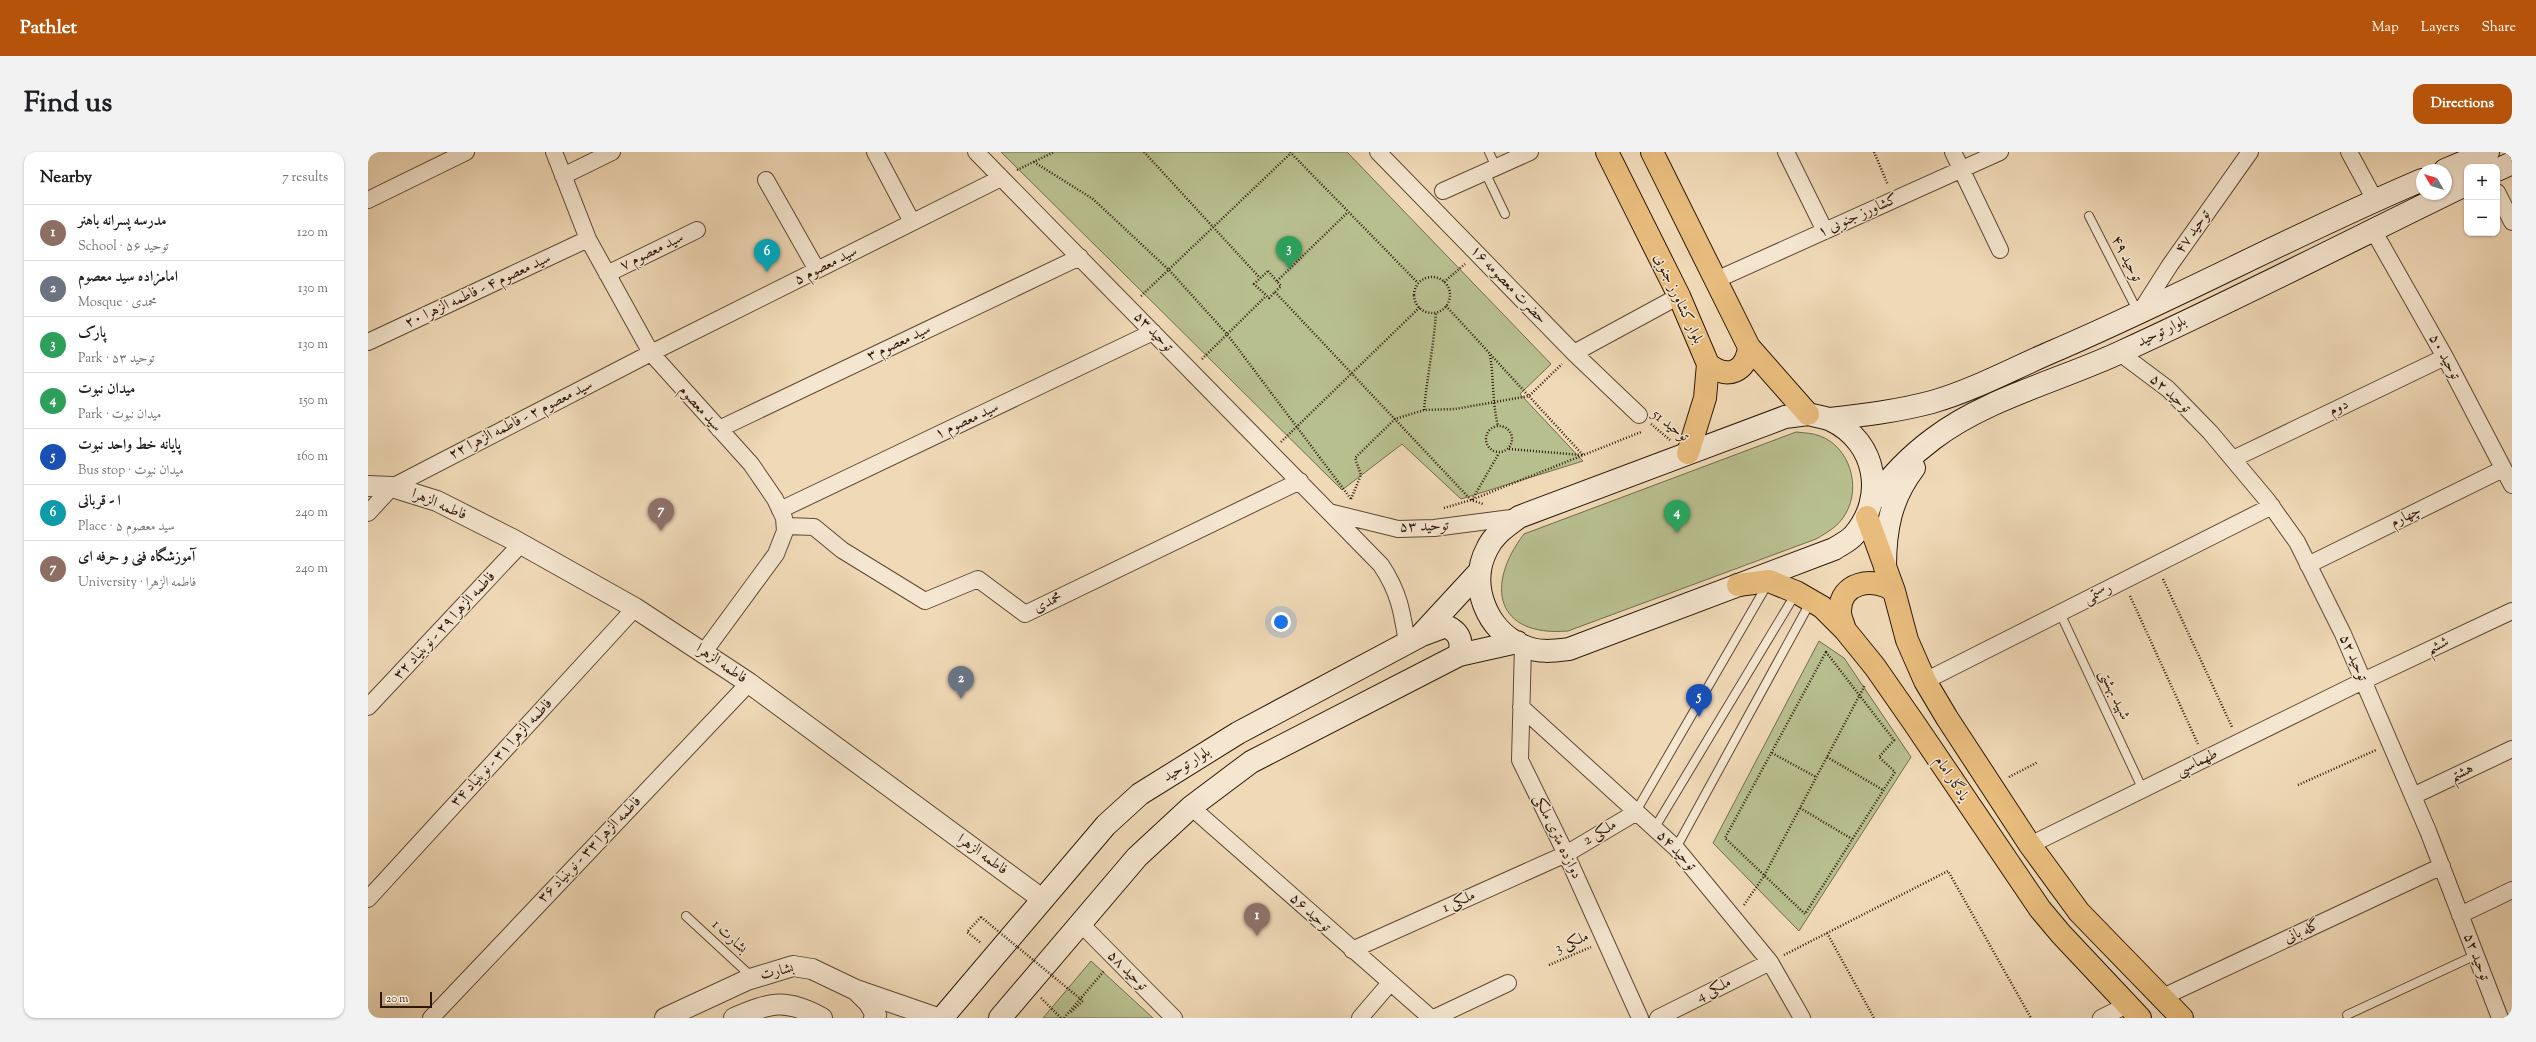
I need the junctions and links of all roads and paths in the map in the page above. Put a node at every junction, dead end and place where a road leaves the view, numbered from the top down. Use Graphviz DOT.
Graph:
graph roads {
  1 [pos="466,152"];
  2 [pos="554,152"];
  3 [pos="612,152"];
  4 [pos="875,152"];
  5 [pos="976,152"];
  6 [pos="1054,152"];
  7 [pos="1144,152"];
  8 [pos="1378,152"];
  9 [pos="1489,152"];
  10 [pos="1530,152"];
  11 [pos="1607,152"];
  12 [pos="1652,152"];
  13 [pos="1786,152"];
  14 [pos="1874,152"];
  15 [pos="1953,152"];
  16 [pos="2000,152"];
  17 [pos="2250,152"];
  18 [pos="2349,152"];
  19 [pos="1291,153"];
  20 [pos="2488,157"];
  21 [pos="1034,162"];
  22 [pos="2512,163"];
  23 [pos="2452,168"];
  24 [pos="1491,170"];
  25 [pos="1961,170"];
  26 [pos="563,176"];
  27 [pos="1001,178"];
  28 [pos="766,180"];
  29 [pos="2416,183"];
  30 [pos="2464,185"];
  31 [pos="1443,191"];
  32 [pos="2500,198"];
  33 [pos="1895,199"];
  34 [pos="368,200"];
  35 [pos="2375,200"];
  36 [pos="1348,212"];
  37 [pos="1505,214"];
  38 [pos="2089,216"];
  39 [pos="912,222"];
  40 [pos="2512,222"];
  41 [pos="1214,228"];
  42 [pos="697,230"];
  43 [pos="2373,230"];
  44 [pos="1825,231"];
  45 [pos="588,239"];
  46 [pos="2000,250"];
  47 [pos="1476,253"];
  48 [pos="1080,257"];
  49 [pos="817,270"];
  50 [pos="1168,270"];
  51 [pos="607,274"];
  52 [pos="1260,278"];
  53 [pos="1716,280"];
  54 [pos="1277,281"];
  55 [pos="1444,282"];
  56 [pos="1418,283"];
  57 [pos="1275,292"];
  58 [pos="1266,296"];
  59 [pos="1679,296"];
  60 [pos="1446,306"];
  61 [pos="1129,307"];
  62 [pos="1420,308"];
  63 [pos="1436,312"];
  64 [pos="2139,314"];
  65 [pos="1153,332"];
  66 [pos="1227,334"];
  67 [pos="368,342"];
  68 [pos="1749,347"];
  69 [pos="651,353"];
  70 [pos="1574,353"];
  71 [pos="2120,353"];
  72 [pos="1490,354"];
  73 [pos="2445,357"];
  74 [pos="1708,364"];
  75 [pos="1191,370"];
  76 [pos="1351,373"];
  77 [pos="1529,396"];
  78 [pos="1492,402"];
  79 [pos="1424,410"];
  80 [pos="1808,414"];
  81 [pos="1639,415"];
  82 [pos="1395,419"];
  83 [pos="1830,419"];
  84 [pos="1967,419"];
  85 [pos="1298,426"];
  86 [pos="1498,426"];
  87 [pos="1654,427"];
  88 [pos="718,429"];
  89 [pos="1509,448"];
  90 [pos="1271,452"];
  91 [pos="1499,453"];
  92 [pos="1688,453"];
  93 [pos="1583,455"];
  94 [pos="2233,459"];
  95 [pos="2503,469"];
  96 [pos="1300,481"];
  97 [pos="2512,485"];
  98 [pos="368,486"];
  99 [pos="392,487"];
  100 [pos="1351,499"];
  101 [pos="1471,500"];
  102 [pos="1358,501"];
  103 [pos="2272,506"];
  104 [pos="1870,508"];
  105 [pos="1443,509"];
  106 [pos="780,510"];
  107 [pos="1330,512"];
  108 [pos="368,513"];
  109 [pos="1520,517"];
  110 [pos="786,526"];
  111 [pos="521,544"];
  112 [pos="2156,564"];
  113 [pos="2308,565"];
  114 [pos="1886,568"];
  115 [pos="1480,571"];
  116 [pos="1769,581"];
  117 [pos="2123,581"];
  118 [pos="1738,585"];
  119 [pos="1894,591"];
  120 [pos="1804,596"];
  121 [pos="636,608"];
  122 [pos="2512,611"];
  123 [pos="2060,613"];
  124 [pos="1845,630"];
  125 [pos="1414,639"];
  126 [pos="1520,644"];
  127 [pos="704,652"];
  128 [pos="1459,655"];
  129 [pos="1875,667"];
  130 [pos="1925,681"];
  131 [pos="2363,681"];
  132 [pos="749,683"];
  133 [pos="1860,695"];
  134 [pos="368,707"];
  135 [pos="1522,707"];
  136 [pos="2238,742"];
  137 [pos="2390,743"];
  138 [pos="2512,749"];
  139 [pos="1772,753"];
  140 [pos="1827,756"];
  141 [pos="2204,759"];
  142 [pos="2038,762"];
  143 [pos="1816,777"];
  144 [pos="2298,785"];
  145 [pos="1991,786"];
  146 [pos="1882,790"];
  147 [pos="2143,790"];
  148 [pos="2413,796"];
  149 [pos="1191,807"];
  150 [pos="1800,808"];
  151 [pos="1635,812"];
  152 [pos="1654,829"];
  153 [pos="1852,839"];
  154 [pos="2030,845"];
  155 [pos="1676,848"];
  156 [pos="1566,854"];
  157 [pos="2442,866"];
  158 [pos="1764,876"];
  159 [pos="2512,890"];
  160 [pos="368,899"];
  161 [pos="1042,900"];
  162 [pos="2460,915"];
  163 [pos="686,916"];
  164 [pos="1735,919"];
  165 [pos="1080,924"];
  166 [pos="967,932"];
  167 [pos="1827,933"];
  168 [pos="1605,940"];
  169 [pos="1352,950"];
  170 [pos="2476,955"];
  171 [pos="1115,958"];
  172 [pos="1770,962"];
  173 [pos="1549,965"];
  174 [pos="753,978"];
  175 [pos="1390,983"];
  176 [pos="1508,983"];
  177 [pos="1028,985"];
  178 [pos="856,990"];
  179 [pos="2163,997"];
  180 [pos="2134,1011"];
  181 [pos="2347,1015"];
  182 [pos="431,1018"];
  183 [pos="665,1018"];
  184 [pos="734,1018"];
  185 [pos="822,1018"];
  186 [pos="874,1018"];
  187 [pos="937,1018"];
  188 [pos="942,1018"];
  189 [pos="1000,1018"];
  190 [pos="1061,1018"];
  191 [pos="1064,1018"];
  192 [pos="1174,1018"];
  193 [pos="1360,1018"];
  194 [pos="1430,1018"];
  195 [pos="1434,1018"];
  196 [pos="1640,1018"];
  197 [pos="1658,1018"];
  198 [pos="1802,1018"];
  199 [pos="1874,1018"];
  200 [pos="2031,1018"];
  201 [pos="2101,1018"];
  202 [pos="2182,1018"];
  203 [pos="2500,1018"];
  1 -- 34 [label="street"];
  2 -- 26 [label="street, سید معصوم"];
  3 -- 26 [label="street"];
  4 -- 39 [label="street"];
  5 -- 27 [label="street, توحید ۵۳"];
  6 -- 21 [label="path"];
  7 -- 41 [label="path"];
  8 -- 47 [label="street, حضرت معصومه ۱۶"];
  9 -- 24 [label="lane"];
  10 -- 24 [label="street"];
  11 -- 59 [label="main road, بلوار کشاورز جنوبی"];
  12 -- 53 [label="main road"];
  13 -- 44 [label="street"];
  14 -- 33 [label="path"];
  15 -- 25 [label="street"];
  16 -- 25 [label="street, کشاورز جنوبی ۱"];
  17 -- 64 [label="street, توحید ۴۷"];
  18 -- 35 [label="street"];
  19 -- 36 [label="path"];
  19 -- 41 [label="path"];
  20 -- 22 [label="main road"];
  20 -- 23 [label="main road"];
  21 -- 27 [label="path"];
  21 -- 50 [label="path"];
  24 -- 31 [label="street"];
  24 -- 37 [label="lane"];
  25 -- 33 [label="street, کشاورز جنوبی ۱"];
  25 -- 46 [label="street"];
  26 -- 45 [label="street, سید معصوم"];
  27 -- 39 [label="street, سید معصوم ۵"];
  27 -- 48 [label="street, توحید ۵۳"];
  28 -- 49 [label="street"];
  29 -- 35 [label="main road, بلوار توحید"];
  30 -- 43 [label="main road, بلوار توحید"];
  32 -- 40 [label="street"];
  33 -- 44 [label="street, کشاورز جنوبی ۱"];
  35 -- 64 [label="main road, بلوار توحید"];
  36 -- 54 [label="path"];
  36 -- 56 [label="path"];
  38 -- 64 [label="lane, توحید ۴۹"];
  39 -- 49 [label="street, سید معصوم ۵"];
  41 -- 50 [label="path"];
  41 -- 52 [label="path"];
  42 -- 51 [label="street, سید معصوم ۷"];
  43 -- 71 [label="main road, بلوار توحید"];
  43 -- 73 [label="street, توحید ۵۰"];
  44 -- 53 [label="street, کشاورز جنوبی ۱"];
  45 -- 51 [label="street, سید معصوم"];
  45 -- 67 [label="street, سید معصوم ۴ - فاطمه الزهرا ۲۰"];
  47 -- 55 [label="path"];
  47 -- 70 [label="street, حضرت معصومه ۱۶"];
  48 -- 61 [label="street, توحید ۵۳"];
  48 -- 88 [label="street, سید معصوم ۳"];
  49 -- 69 [label="street, سید معصوم ۵"];
  50 -- 61 [label="path"];
  50 -- 66 [label="path"];
  51 -- 69 [label="street, سید معصوم"];
  52 -- 54 [label="path"];
  52 -- 58 [label="path"];
  53 -- 68 [label="main road"];
  54 -- 57 [label="path"];
  55 -- 56 [label="path"];
  55 -- 60 [label="path"];
  56 -- 62 [label="path"];
  57 -- 58 [label="path"];
  57 -- 76 [label="path"];
  58 -- 66 [label="path"];
  59 -- 70 [label="street"];
  59 -- 74 [label="main road, بلوار کشاورز جنوبی"];
  60 -- 63 [label="path"];
  60 -- 72 [label="path"];
  61 -- 65 [label="street, توحید ۵۳"];
  62 -- 63 [label="path"];
  62 -- 76 [label="path"];
  63 -- 79 [label="path"];
  64 -- 83 [label="main road, بلوار توحید"];
  65 -- 75 [label="street, توحید ۵۳"];
  65 -- 106 [label="street, سید معصوم ۱"];
  66 -- 75 [label="path"];
  66 -- 85 [label="path"];
  68 -- 74 [label="main road"];
  68 -- 80 [label="main road"];
  69 -- 88 [label="street, سید معصوم"];
  69 -- 99 [label="street, سید معصوم ۲ - فاطمه الزهرا ۲۲"];
  70 -- 77 [label="path"];
  70 -- 81 [label="street, حضرت معصومه ۱۶"];
  71 -- 84 [label="main road, بلوار توحید"];
  71 -- 94 [label="street, توحید ۵۲"];
  72 -- 77 [label="path"];
  72 -- 78 [label="path"];
  73 -- 94 [label="street, دوم"];
  73 -- 95 [label="street, توحید ۵۰"];
  74 -- 92 [label="main road, بلوار کشاورز جنوبی"];
  75 -- 90 [label="street, توحید ۵۳"];
  76 -- 82 [label="path"];
  76 -- 85 [label="path"];
  77 -- 78 [label="path"];
  77 -- 93 [label="path"];
  78 -- 79 [label="path"];
  78 -- 86 [label="path"];
  79 -- 82 [label="path"];
  80 -- 83 [label="main road"];
  80 -- 92 [label="main road"];
  81 -- 87 [label="path, توحید 51"];
  82 -- 100 [label="path"];
  82 -- 101 [label="path"];
  83 -- 104 [label="main road"];
  84 -- 104 [label="main road, بلوار توحید"];
  84 -- 114 [label="main road"];
  85 -- 90 [label="path"];
  85 -- 100 [label="path"];
  86 -- 89 [label="path"];
  86 -- 91 [label="path"];
  87 -- 92 [label="path, توحید 51"];
  87 -- 93 [label="path"];
  88 -- 106 [label="street, سید معصوم"];
  89 -- 91 [label="path"];
  89 -- 93 [label="path"];
  90 -- 96 [label="street, توحید ۵۳"];
  91 -- 101 [label="path"];
  92 -- 109 [label="main road"];
  93 -- 101 [label="path"];
  94 -- 103 [label="street, توحید ۵۲"];
  95 -- 97 [label="street, توحید ۵۰"];
  95 -- 113 [label="street, چهارم"];
  96 -- 107 [label="street, توحید ۵۳"];
  96 -- 110 [label="street, محمدی"];
  98 -- 99 [label="street, فاطمه الزهرا"];
  99 -- 108 [label="street, سید معصوم ۲ - فاطمه الزهرا ۲۲"];
  99 -- 111 [label="street, فاطمه الزهرا"];
  100 -- 102 [label="path"];
  100 -- 107 [label="path"];
  101 -- 105 [label="path"];
  103 -- 112 [label="street, رستمی"];
  103 -- 113 [label="street, توحید ۵۲"];
  104 -- 114 [label="main road, یادگار امام"];
  104 -- 118 [label="main road, بلوار توحید"];
  106 -- 110 [label="street, سید معصوم"];
  107 -- 109 [label="street, توحید ۵۳"];
  107 -- 125 [label="street, توحید ۵۳"];
  109 -- 115 [label="main road"];
  110 -- 127 [label="street"];
  111 -- 121 [label="street, فاطمه الزهرا"];
  111 -- 134 [label="street, فاطمه الزهرا ۲۹ - نوبنیاد ۳۲"];
  112 -- 117 [label="street, رستمی"];
  112 -- 136 [label="path"];
  113 -- 131 [label="street, توحید ۵۲"];
  114 -- 119 [label="main road, یادگار امام"];
  115 -- 125 [label="main road, بلوار توحید"];
  115 -- 126 [label="main road"];
  116 -- 118 [label="main road, یادگار امام"];
  116 -- 120 [label="main road, یادگار امام"];
  116 -- 151 [label="lane"];
  117 -- 123 [label="street, رستمی"];
  117 -- 141 [label="path"];
  118 -- 126 [label="main road, بلوار توحید"];
  119 -- 124 [label="main road"];
  119 -- 130 [label="main road, یادگار امام"];
  120 -- 124 [label="main road, یادگار امام"];
  120 -- 152 [label="lane"];
  120 -- 155 [label="lane"];
  121 -- 127 [label="street, فاطمه الزهرا"];
  121 -- 160 [label="street, فاطمه الزهرا ۳۱ - نوبنیاد ۳۴"];
  122 -- 131 [label="street, ششم"];
  123 -- 130 [label="street, رستمی"];
  123 -- 147 [label="lane, شهید بهشتی"];
  124 -- 129 [label="main road, یادگار امام"];
  125 -- 128 [label="main road"];
  125 -- 161 [label="main road, بلوار توحید"];
  126 -- 128 [label="main road"];
  126 -- 135 [label="street, دوازده متری ملکی"];
  127 -- 132 [label="street, فاطمه الزهرا"];
  128 -- 149 [label="main road"];
  129 -- 133 [label="path"];
  129 -- 180 [label="main road, یادگار امام"];
  130 -- 145 [label="main road, یادگار امام"];
  131 -- 136 [label="street, طهماسبی"];
  131 -- 137 [label="street, توحید ۵۲"];
  132 -- 161 [label="street, فاطمه الزهرا"];
  132 -- 182 [label="street, فاطمه الزهرا ۳۳ - نوبنیاد ۳۶"];
  133 -- 139 [label="path"];
  133 -- 140 [label="path"];
  133 -- 146 [label="path"];
  135 -- 151 [label="street, توحید ۵۴"];
  135 -- 156 [label="street, دوازده متری ملکی"];
  136 -- 141 [label="street, طهماسبی"];
  137 -- 144 [label="path"];
  137 -- 148 [label="street, توحید ۵۲"];
  138 -- 148 [label="street, هشتم"];
  139 -- 143 [label="path"];
  139 -- 158 [label="path"];
  140 -- 143 [label="path"];
  140 -- 146 [label="path"];
  141 -- 147 [label="street, طهماسبی"];
  142 -- 145 [label="path"];
  143 -- 150 [label="path"];
  145 -- 154 [label="main road, یادگار امام"];
  146 -- 153 [label="path"];
  147 -- 154 [label="street, طهماسبی"];
  148 -- 157 [label="street, توحید ۵۲"];
  149 -- 165 [label="main road"];
  149 -- 169 [label="street, توحید ۵۶"];
  150 -- 153 [label="path"];
  150 -- 158 [label="path"];
  151 -- 152 [label="street, توحید ۵۴"];
  151 -- 156 [label="street, ملکی 2"];
  152 -- 155 [label="street, توحید ۵۴"];
  153 -- 158 [label="path"];
  154 -- 179 [label="main road, یادگار امام"];
  155 -- 164 [label="street, توحید ۵۴"];
  156 -- 168 [label="street, دوازده متری ملکی"];
  156 -- 169 [label="street, ملکی 1"];
  157 -- 162 [label="street, توحید ۵۲"];
  157 -- 179 [label="street, گله بانی"];
  158 -- 164 [label="path"];
  159 -- 162 [label="street"];
  161 -- 188 [label="main road, بلوار توحید"];
  162 -- 170 [label="street, توحید ۵۲"];
  163 -- 174 [label="lane, بشارت 1"];
  164 -- 172 [label="street, توحید ۵۴"];
  165 -- 171 [label="street, توحید ۵۸"];
  165 -- 177 [label="main road"];
  166 -- 191 [label="path, bridge"];
  167 -- 172 [label="path"];
  167 -- 199 [label="path"];
  167 -- 200 [label="path"];
  168 -- 173 [label="path, ملکی 3"];
  168 -- 196 [label="street, دوازده متری ملکی"];
  169 -- 175 [label="street, توحید ۵۶"];
  170 -- 181 [label="lane"];
  170 -- 203 [label="street, توحید ۵۲"];
  171 -- 191 [label="path"];
  171 -- 192 [label="street, توحید ۵۸"];
  172 -- 197 [label="street, ملکی 4"];
  172 -- 198 [label="street, توحید ۵۴"];
  174 -- 178 [label="street, بشارت"];
  174 -- 183 [label="street, بشارت"];
  175 -- 193 [label="street"];
  175 -- 194 [label="street, توحید ۵۶"];
  176 -- 195 [label="street"];
  177 -- 189 [label="main road"];
  177 -- 190 [label="path"];
  178 -- 186 [label="street"];
  178 -- 187 [label="street, بشارت"];
  179 -- 202 [label="main road, یادگار امام"];
  180 -- 201 [label="street"];
  184 -- 185 [label="street, بشارت"];
}
